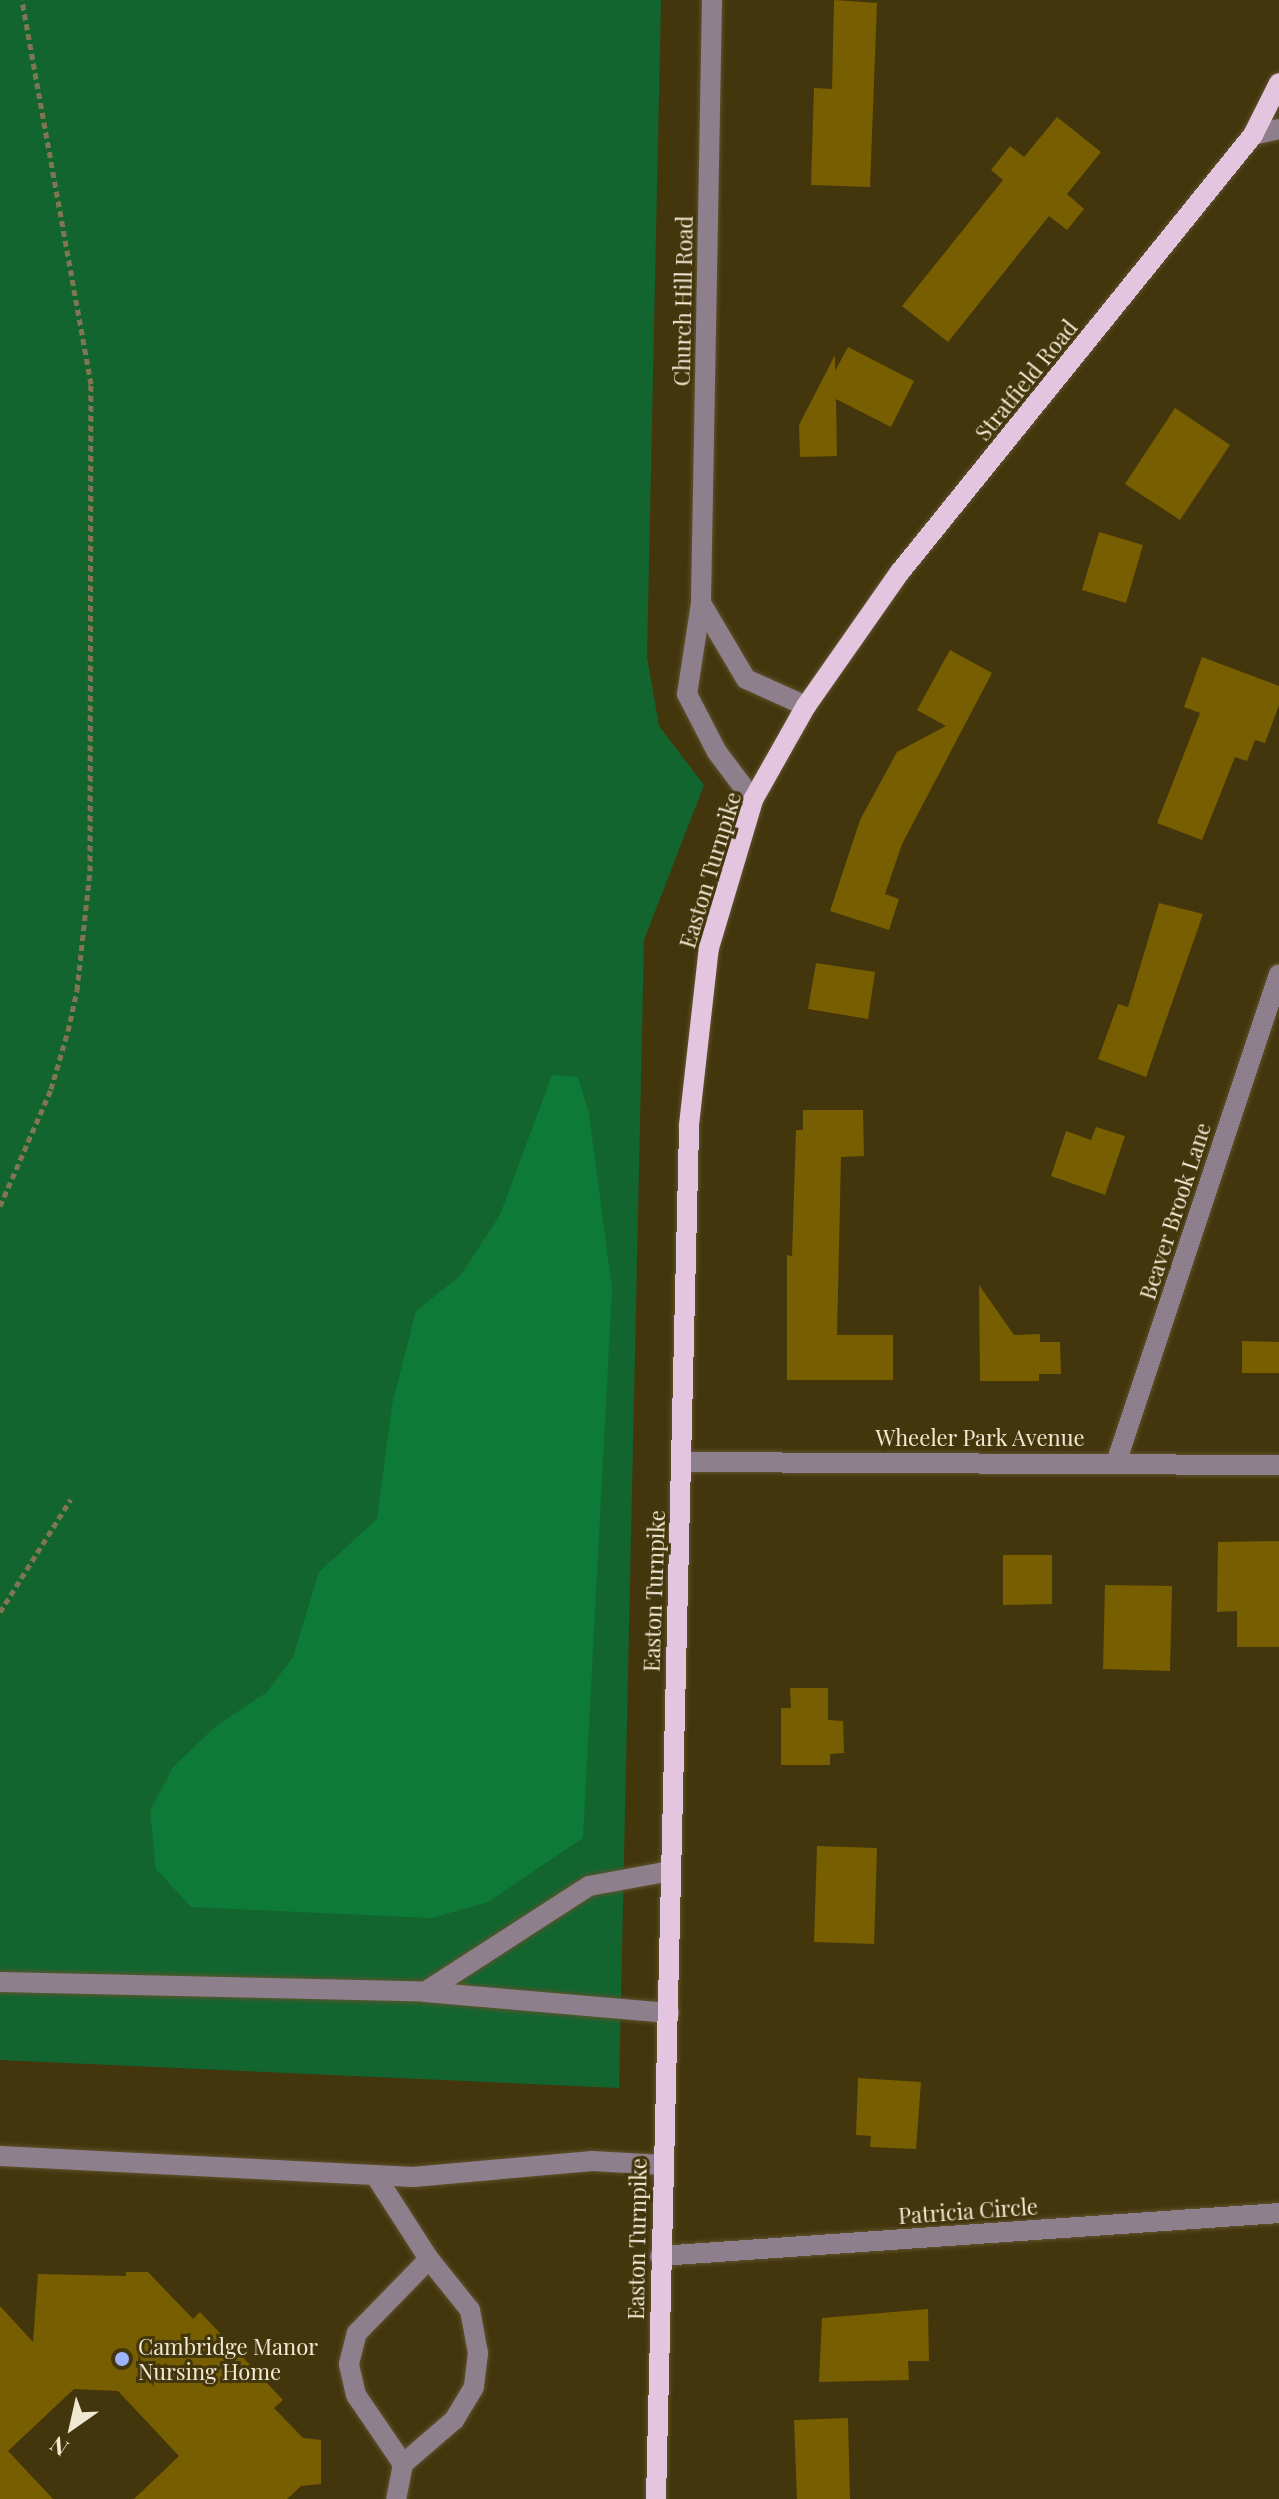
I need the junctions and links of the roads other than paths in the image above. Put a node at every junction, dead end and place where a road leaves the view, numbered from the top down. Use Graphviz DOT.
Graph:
graph roads {
  1 [pos="712,0"];
  2 [pos="1279,83"];
  3 [pos="1279,129"];
  4 [pos="1253,135"];
  5 [pos="701,603"];
  6 [pos="806,706"];
  7 [pos="753,800"];
  8 [pos="1279,974"];
  9 [pos="681,1462"];
  10 [pos="1116,1463"];
  11 [pos="1279,1465"];
  12 [pos="670,1871"];
  13 [pos="0,1982"];
  14 [pos="425,1992"];
  15 [pos="669,2013"];
  16 [pos="0,2156"];
  17 [pos="663,2165"];
  18 [pos="375,2175"];
  19 [pos="1279,2213"];
  20 [pos="660,2256"];
  21 [pos="429,2259"];
  22 [pos="403,2464"];
  23 [pos="396,2499"];
  24 [pos="656,2499"];
  1 -- 5 [label="street, Church Hill Road"];
  2 -- 4 [label="main road, Stratfield Road"];
  3 -- 4 [label="street"];
  4 -- 6 [label="main road, Stratfield Road"];
  5 -- 6 [label="street"];
  5 -- 7 [label="street, Church Hill Road"];
  6 -- 7 [label="main road, Easton Turnpike"];
  7 -- 9 [label="main road, Easton Turnpike"];
  8 -- 10 [label="street, Beaver Brook Lane"];
  9 -- 10 [label="street, Wheeler Park Avenue"];
  9 -- 12 [label="main road, Easton Turnpike"];
  10 -- 11 [label="street, Wheeler Park Avenue"];
  12 -- 14 [label="street"];
  12 -- 15 [label="main road, Easton Turnpike"];
  13 -- 14 [label="street"];
  14 -- 15 [label="street"];
  15 -- 17 [label="main road, Easton Turnpike"];
  16 -- 18 [label="street"];
  17 -- 18 [label="street"];
  17 -- 20 [label="main road, Easton Turnpike"];
  18 -- 21 [label="street"];
  19 -- 20 [label="street, Patricia Circle"];
  20 -- 24 [label="main road, Easton Turnpike"];
  21 -- 22 [label="street"];
  21 -- 22 [label="street"];
  22 -- 23 [label="street"];
}
